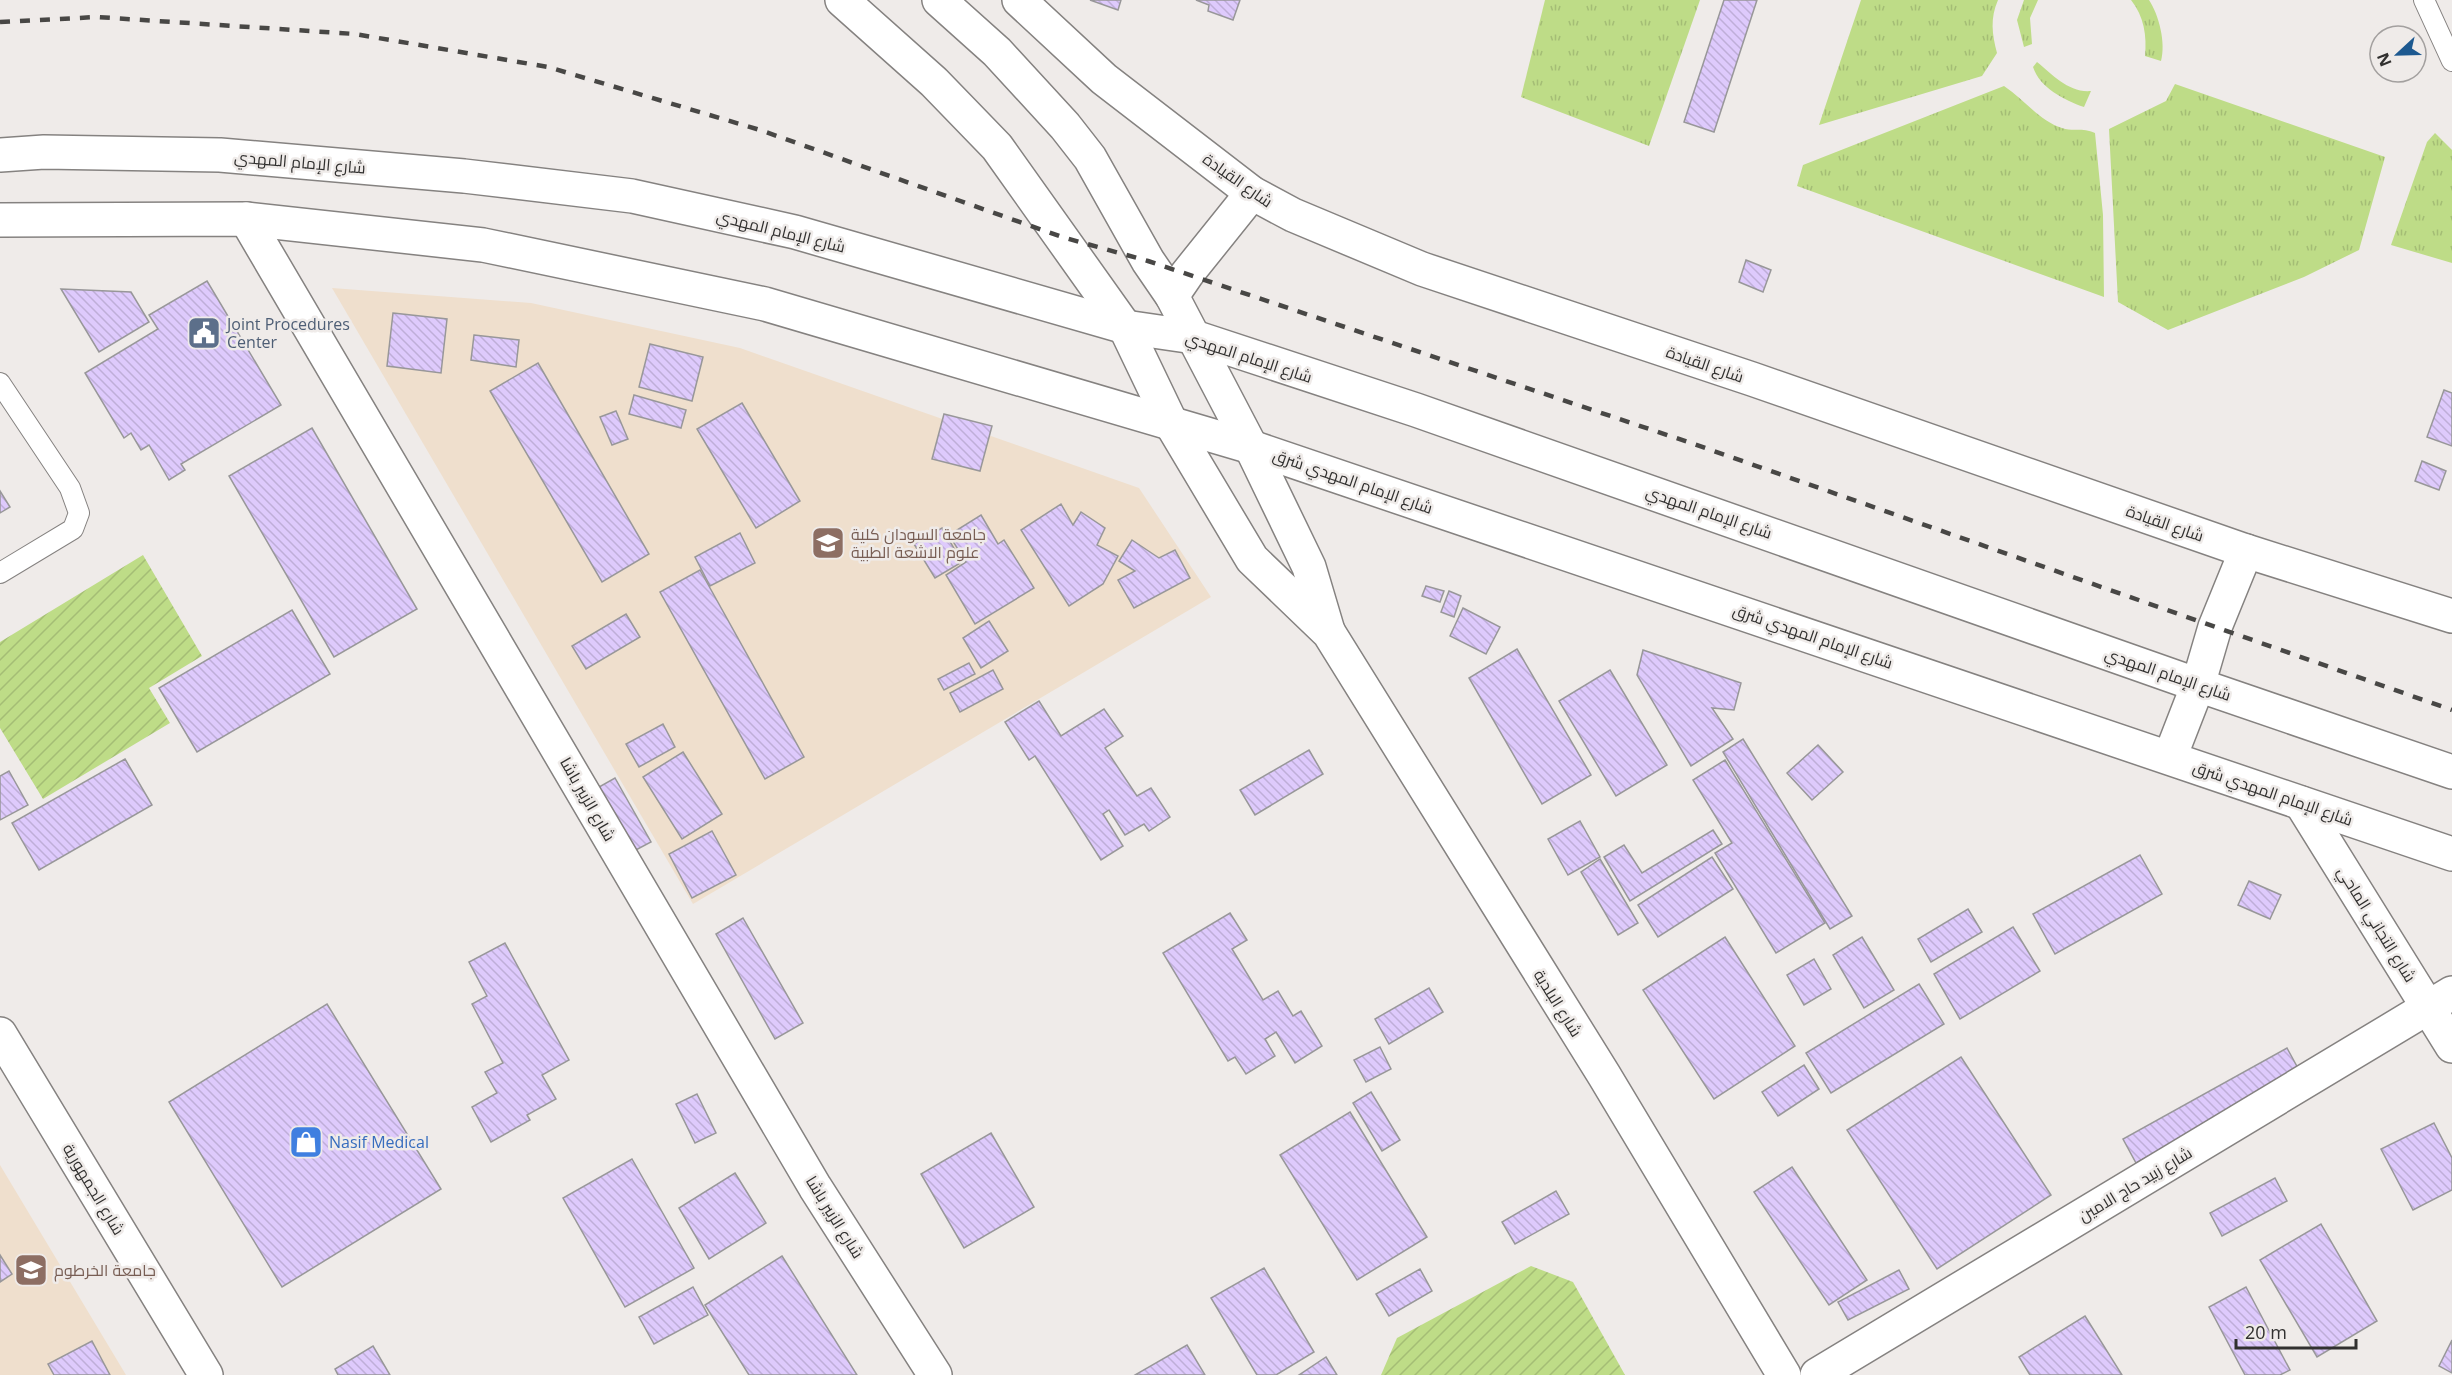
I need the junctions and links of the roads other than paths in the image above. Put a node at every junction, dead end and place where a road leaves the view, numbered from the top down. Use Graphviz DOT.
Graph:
graph roads {
  1 [pos="842,0"];
  2 [pos="939,0"];
  3 [pos="1019,0"];
  4 [pos="2424,0"];
  5 [pos="2452,61"];
  6 [pos="0,154"];
  7 [pos="1252,193"];
  8 [pos="0,219"];
  9 [pos="246,219"];
  10 [pos="1172,296"];
  11 [pos="1125,327"];
  12 [pos="1194,337"];
  13 [pos="0,383"];
  14 [pos="1172,425"];
  15 [pos="1251,447"];
  16 [pos="2246,551"];
  17 [pos="0,573"];
  18 [pos="2452,616"];
  19 [pos="1329,633"];
  20 [pos="2198,685"];
  21 [pos="2170,757"];
  22 [pos="2452,772"];
  23 [pos="2301,803"];
  24 [pos="2452,854"];
  25 [pos="2440,1000"];
  26 [pos="0,1034"];
  27 [pos="2452,1046"];
  28 [pos="206,1375"];
  29 [pos="935,1375"];
  30 [pos="1784,1375"];
  31 [pos="1817,1375"];
  1 -- 11 [label="main road"];
  2 -- 10 [label="main road"];
  3 -- 7 [label="main road, شارع القيادة"];
  4 -- 5 [label="lane"];
  6 -- 11 [label="main road, شارع الإمام المهدي"];
  7 -- 10 [label="main road"];
  7 -- 16 [label="main road, شارع القيادة"];
  8 -- 9 [label="main road"];
  9 -- 14 [label="main road"];
  9 -- 29 [label="main road, شارع الزبير باشا"];
  10 -- 12 [label="main road"];
  11 -- 12 [label="main road, شارع الإمام المهدي"];
  11 -- 14 [label="main road"];
  12 -- 15 [label="main road"];
  12 -- 20 [label="main road, شارع الإمام المهدي"];
  13 -- 17 [label="lane"];
  14 -- 15 [label="main road, شارع الإمام المهدي شرق"];
  14 -- 19 [label="main road"];
  15 -- 19 [label="main road"];
  15 -- 21 [label="main road, شارع الإمام المهدي شرق"];
  16 -- 18 [label="main road, شارع القيادة"];
  16 -- 20 [label="main road"];
  19 -- 30 [label="main road, شارع البلدية"];
  20 -- 21 [label="main road"];
  20 -- 22 [label="main road, شارع الإمام المهدي"];
  21 -- 23 [label="main road, شارع الإمام المهدي شرق"];
  23 -- 24 [label="main road, شارع الإمام المهدي شرق"];
  23 -- 25 [label="main road, شارع التجاني الماحي"];
  25 -- 27 [label="main road, شارع التجاني الماحي"];
  25 -- 31 [label="main road, شارع زبيد حاج الامين"];
  26 -- 28 [label="main road, شارع الجمهورية"];
}
